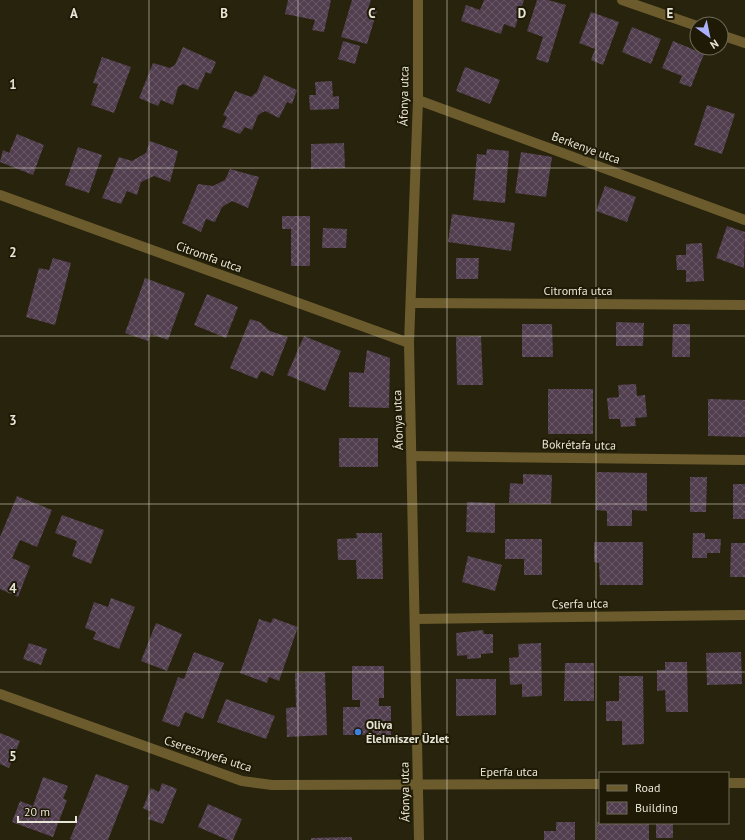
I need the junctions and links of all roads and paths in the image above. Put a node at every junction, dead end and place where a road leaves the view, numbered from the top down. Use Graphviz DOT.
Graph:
graph roads {
  1 [pos="418,0"];
  2 [pos="622,0"];
  3 [pos="689,23"];
  4 [pos="729,38"];
  5 [pos="745,43"];
  6 [pos="418,100"];
  7 [pos="0,195"];
  8 [pos="745,220"];
  9 [pos="411,303"];
  10 [pos="745,305"];
  11 [pos="409,343"];
  12 [pos="412,456"];
  13 [pos="745,460"];
  14 [pos="745,615"];
  15 [pos="415,619"];
  16 [pos="0,694"];
  17 [pos="729,783"];
  18 [pos="745,783"];
  19 [pos="599,784"];
  20 [pos="418,785"];
  21 [pos="419,840"];
  1 -- 6 [label="street, Áfonya utca"];
  2 -- 3 [label="street"];
  4 -- 5 [label="street"];
  6 -- 8 [label="street, Berkenye utca"];
  6 -- 9 [label="street, Áfonya utca"];
  7 -- 11 [label="street, Citromfa utca"];
  9 -- 10 [label="street, Citromfa utca"];
  9 -- 11 [label="street, Áfonya utca"];
  11 -- 12 [label="street, Áfonya utca"];
  12 -- 13 [label="street, Bokrétafa utca"];
  12 -- 15 [label="street, Áfonya utca"];
  14 -- 15 [label="street, Cserfa utca"];
  15 -- 20 [label="street, Áfonya utca"];
  16 -- 20 [label="street, Cseresznyefa utca"];
  17 -- 18 [label="street"];
  19 -- 20 [label="street, Eperfa utca"];
  20 -- 21 [label="street, Áfonya utca"];
}
